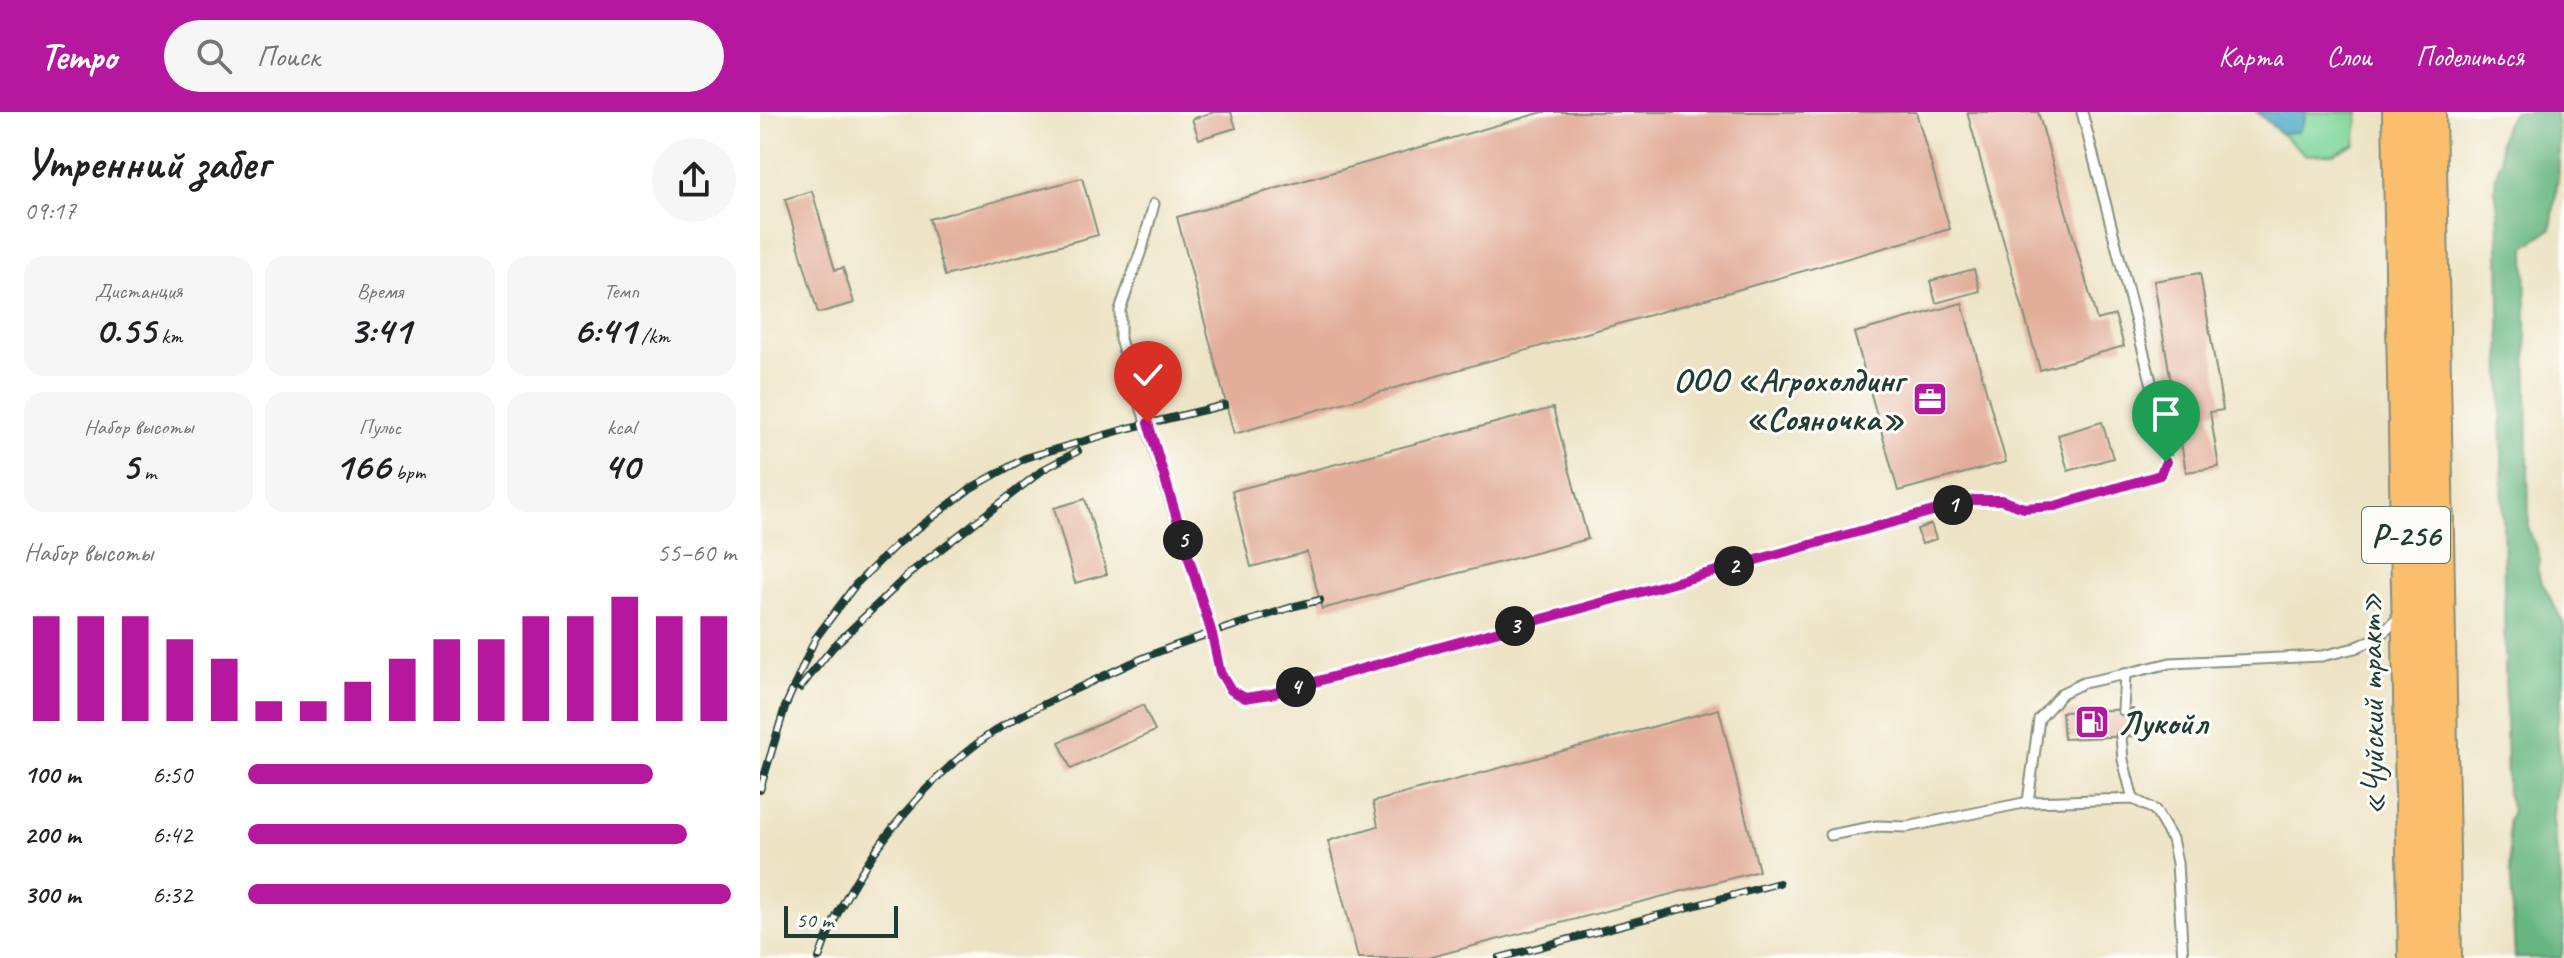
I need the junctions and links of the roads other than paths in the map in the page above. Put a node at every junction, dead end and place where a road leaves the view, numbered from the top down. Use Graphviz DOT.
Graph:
graph roads {
  1 [pos="2082,112"];
  2 [pos="2399,112"];
  3 [pos="2429,112"];
  4 [pos="1154,204"];
  5 [pos="2407,609"];
  6 [pos="2125,674"];
  7 [pos="2123,710"];
  8 [pos="2121,736"];
  9 [pos="2133,799"];
  10 [pos="2028,802"];
  11 [pos="1830,835"];
  12 [pos="2183,958"];
  13 [pos="2415,958"];
  14 [pos="2445,958"];
  1 -- 4 [label="lane"];
  2 -- 5 [label="highway, «Чуйский тракт» / Р-256"];
  3 -- 14 [label="highway, «Чуйский тракт» / Р-256"];
  5 -- 6 [label="lane"];
  5 -- 13 [label="highway, «Чуйский тракт» / Р-256"];
  6 -- 7 [label="lane"];
  6 -- 10 [label="lane"];
  8 -- 9 [label="lane"];
  9 -- 10 [label="lane"];
  9 -- 12 [label="lane"];
  10 -- 11 [label="lane"];
}
